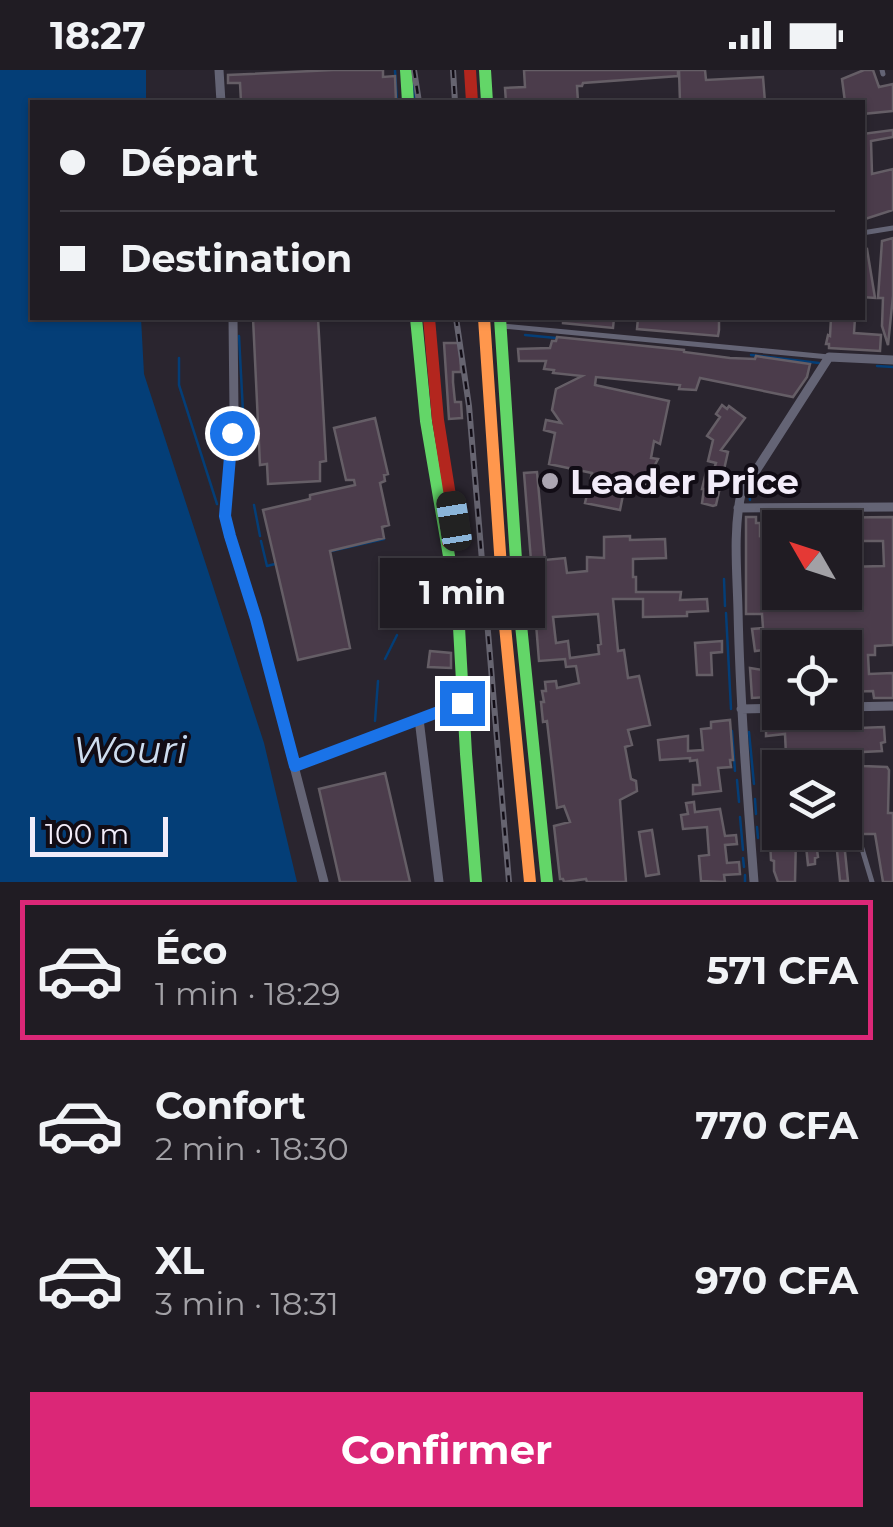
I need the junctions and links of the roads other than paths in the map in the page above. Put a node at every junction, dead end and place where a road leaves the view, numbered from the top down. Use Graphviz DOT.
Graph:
graph roads {
  1 [pos="219,70"];
  2 [pos="406,70"];
  3 [pos="470,70"];
  4 [pos="485,70"];
  5 [pos="221,100"];
  6 [pos="408,100"];
  7 [pos="472,100"];
  8 [pos="487,100"];
  9 [pos="893,228"];
  10 [pos="865,233"];
  11 [pos="232,320"];
  12 [pos="416,320"];
  13 [pos="429,320"];
  14 [pos="485,321"];
  15 [pos="500,322"];
  16 [pos="829,357"];
  17 [pos="893,360"];
  18 [pos="441,475"];
  19 [pos="893,507"];
  20 [pos="738,508"];
  21 [pos="462,703"];
  22 [pos="893,706"];
  23 [pos="862,707"];
  24 [pos="762,708"];
  25 [pos="741,709"];
  26 [pos="419,719"];
  27 [pos="295,766"];
  28 [pos="862,849"];
  29 [pos="324,882"];
  30 [pos="438,882"];
  31 [pos="476,882"];
  32 [pos="530,882"];
  33 [pos="547,882"];
  34 [pos="754,882"];
  35 [pos="872,882"];
  1 -- 5 [label="street"];
  2 -- 6 [label="main road"];
  3 -- 7 [label="main road"];
  4 -- 8 [label="main road"];
  9 -- 10 [label="lane"];
  11 -- 27 [label="street"];
  12 -- 18 [label="main road"];
  13 -- 18 [label="main road"];
  14 -- 15 [label="lane"];
  14 -- 32 [label="main road"];
  15 -- 16 [label="lane"];
  15 -- 33 [label="main road"];
  16 -- 17 [label="street"];
  16 -- 20 [label="street"];
  18 -- 21 [label="main road"];
  19 -- 20 [label="street"];
  20 -- 25 [label="street"];
  21 -- 26 [label="street"];
  21 -- 31 [label="main road"];
  22 -- 23 [label="street"];
  24 -- 25 [label="street"];
  25 -- 34 [label="street"];
  26 -- 27 [label="street"];
  26 -- 30 [label="street"];
  27 -- 29 [label="street"];
  28 -- 35 [label="lane"];
}
